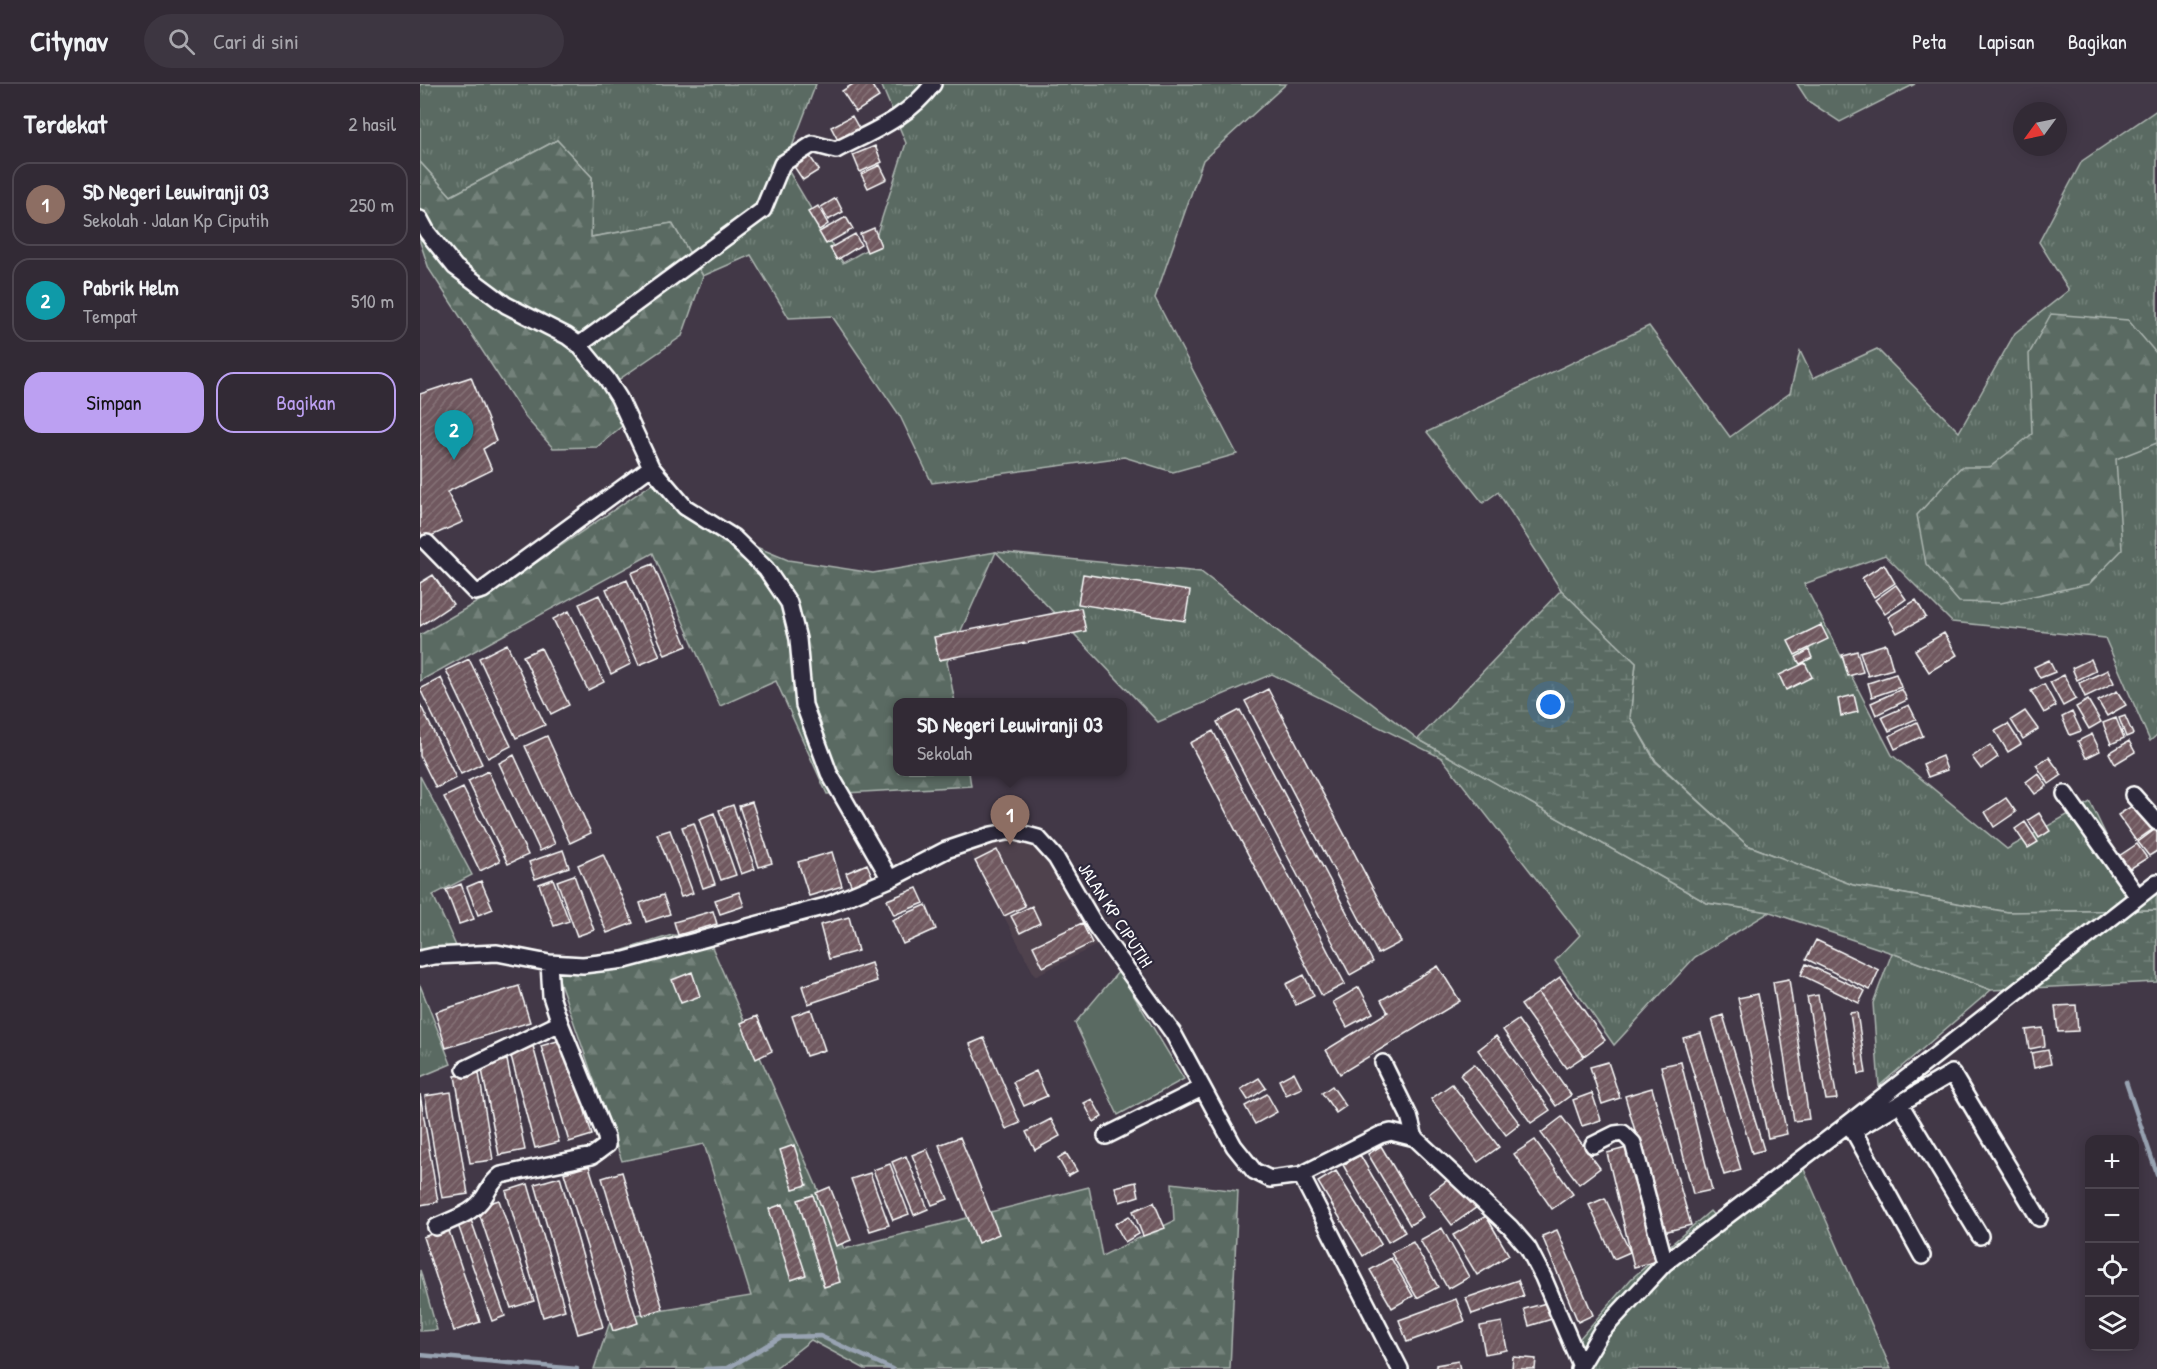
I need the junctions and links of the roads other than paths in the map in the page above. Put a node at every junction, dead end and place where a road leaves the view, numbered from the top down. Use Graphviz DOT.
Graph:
graph roads {
  1 [pos="933,84"];
  2 [pos="420,219"];
  3 [pos="579,345"];
  4 [pos="651,467"];
  5 [pos="427,543"];
  6 [pos="2066,794"];
  7 [pos="2133,795"];
  8 [pos="2157,822"];
  9 [pos="890,879"];
  10 [pos="2157,882"];
  11 [pos="2138,897"];
  12 [pos="420,959"];
  13 [pos="549,963"];
  14 [pos="560,1023"];
  15 [pos="1383,1063"];
  16 [pos="465,1069"];
  17 [pos="1202,1088"];
  18 [pos="1900,1104"];
  19 [pos="1851,1127"];
  20 [pos="1106,1136"];
  21 [pos="1415,1138"];
  22 [pos="1593,1145"];
  23 [pos="1300,1175"];
  24 [pos="2039,1218"];
  25 [pos="436,1227"];
  26 [pos="1980,1236"];
  27 [pos="1922,1256"];
  28 [pos="1665,1263"];
  29 [pos="1580,1367"];
  30 [pos="1400,1369"];
  1 -- 3 [label="street"];
  2 -- 3 [label="street"];
  3 -- 4 [label="street"];
  4 -- 5 [label="street"];
  4 -- 9 [label="street"];
  6 -- 11 [label="street"];
  7 -- 8 [label="street"];
  9 -- 13 [label="street, JALAN KP CIPUTIH"];
  9 -- 17 [label="street, JALAN KP CIPUTIH"];
  10 -- 11 [label="street"];
  11 -- 19 [label="street"];
  12 -- 13 [label="street, JALAN KP CIPUTIH"];
  13 -- 14 [label="street"];
  14 -- 16 [label="street"];
  14 -- 25 [label="street"];
  15 -- 21 [label="street"];
  17 -- 20 [label="street"];
  17 -- 23 [label="street, JALAN KP CIPUTIH"];
  18 -- 19 [label="street"];
  18 -- 24 [label="street"];
  18 -- 26 [label="street"];
  19 -- 27 [label="street"];
  19 -- 28 [label="street"];
  21 -- 23 [label="street, JALAN KP CIPUTIH"];
  21 -- 29 [label="street"];
  22 -- 28 [label="street"];
  23 -- 30 [label="street"];
  28 -- 29 [label="street"];
}
